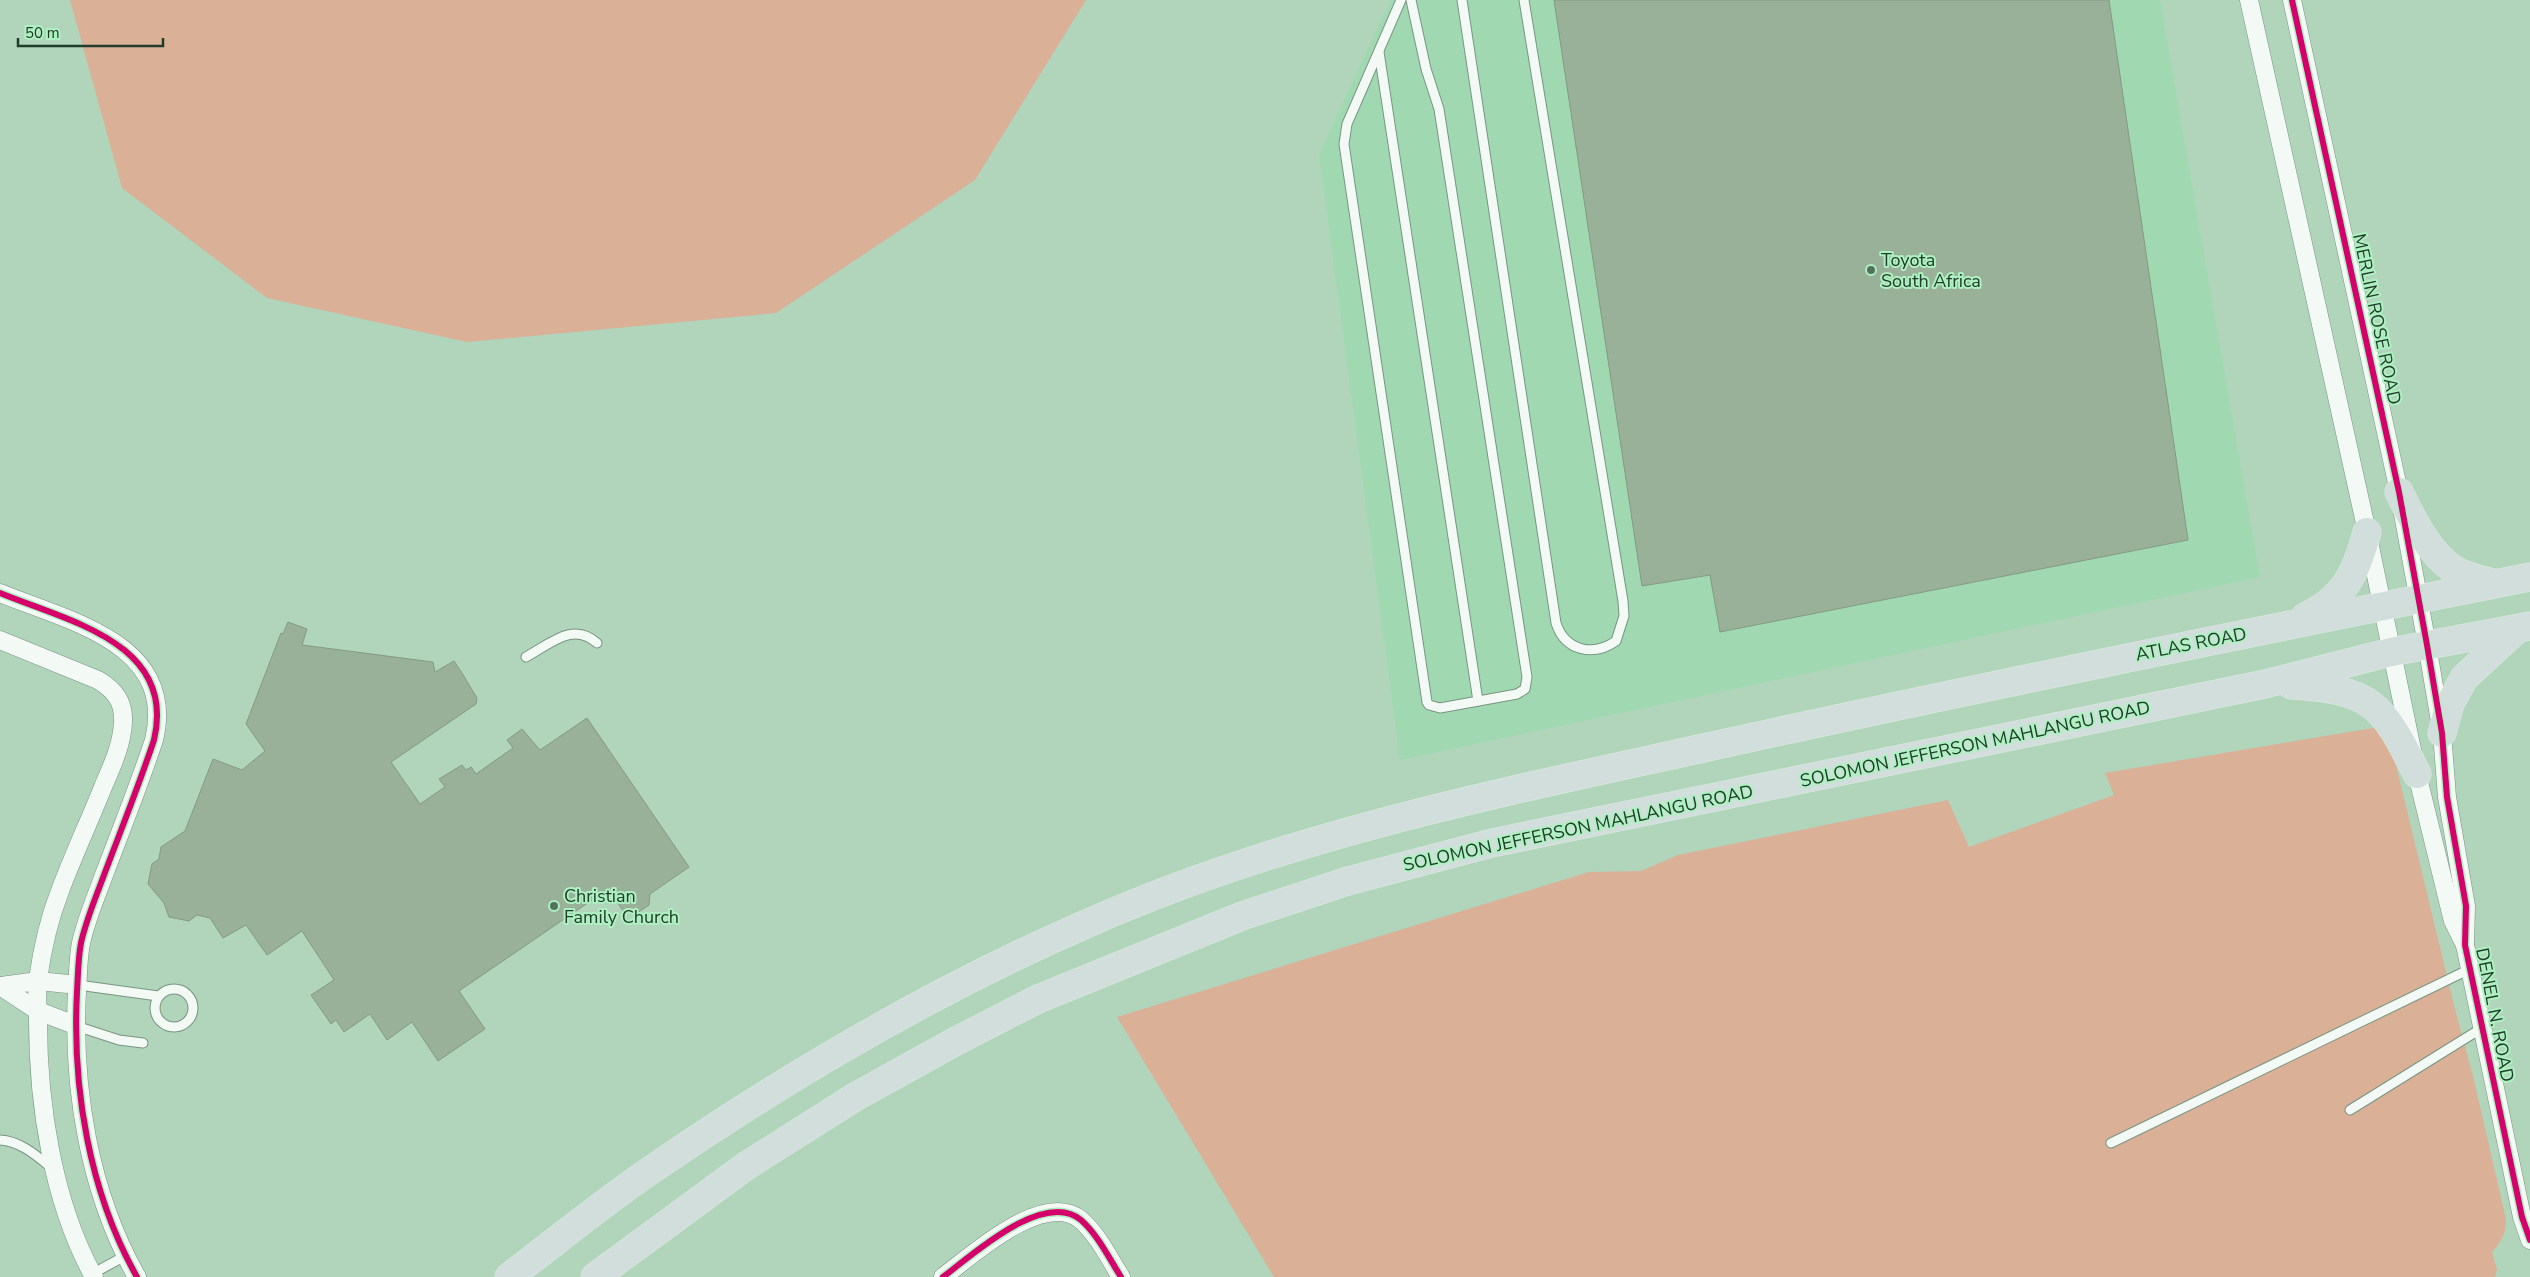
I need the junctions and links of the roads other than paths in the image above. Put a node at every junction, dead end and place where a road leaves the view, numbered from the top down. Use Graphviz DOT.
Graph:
graph roads {
  1 [pos="1402,0"];
  2 [pos="1411,0"];
  3 [pos="1462,0"];
  4 [pos="1524,0"];
  5 [pos="2249,0"];
  6 [pos="2292,0"];
  7 [pos="1379,50"];
  8 [pos="2399,492"];
  9 [pos="2367,532"];
  10 [pos="2530,577"];
  11 [pos="2496,584"];
  12 [pos="0,592"];
  13 [pos="2419,600"];
  14 [pos="2382,607"];
  15 [pos="2288,625"];
  16 [pos="2524,628"];
  17 [pos="0,640"];
  18 [pos="597,643"];
  19 [pos="2427,645"];
  20 [pos="2391,652"];
  21 [pos="526,656"];
  22 [pos="2265,684"];
  23 [pos="1478,701"];
  24 [pos="2442,732"];
  25 [pos="2417,774"];
  26 [pos="2465,945"];
  27 [pos="2470,969"];
  28 [pos="38,981"];
  29 [pos="78,985"];
  30 [pos="0,986"];
  31 [pos="158,996"];
  32 [pos="38,1011"];
  33 [pos="75,1025"];
  34 [pos="2482,1028"];
  35 [pos="143,1043"];
  36 [pos="2350,1110"];
  37 [pos="0,1140"];
  38 [pos="2110,1143"];
  39 [pos="55,1170"];
  40 [pos="2530,1240"];
  41 [pos="125,1256"];
  42 [pos="91,1276"];
  43 [pos="137,1277"];
  44 [pos="509,1277"];
  45 [pos="594,1277"];
  46 [pos="943,1277"];
  47 [pos="1121,1277"];
  1 -- 7 [label="lane"];
  2 -- 23 [label="lane"];
  3 -- 4 [label="lane"];
  5 -- 9 [label="street"];
  6 -- 8 [label="street, MERLIN ROSE ROAD"];
  7 -- 23 [label="lane"];
  7 -- 23 [label="lane"];
  8 -- 11 [label="main road"];
  8 -- 13 [label="street, MERLIN ROSE ROAD"];
  9 -- 14 [label="street"];
  9 -- 15 [label="main road"];
  10 -- 11 [label="main road"];
  11 -- 13 [label="main road"];
  12 -- 29 [label="street"];
  13 -- 14 [label="main road, ATLAS ROAD"];
  13 -- 19 [label="street, MERLIN ROSE ROAD"];
  14 -- 15 [label="main road, ATLAS ROAD"];
  14 -- 20 [label="street"];
  15 -- 44 [label="main road, ATLAS ROAD"];
  16 -- 19 [label="main road, SOLOMON JEFFERSON MAHLANGU ROAD"];
  16 -- 24 [label="main road"];
  17 -- 28 [label="street"];
  18 -- 21 [label="lane"];
  19 -- 20 [label="main road, SOLOMON JEFFERSON MAHLANGU ROAD"];
  19 -- 24 [label="street, DENEL N. ROAD"];
  20 -- 22 [label="main road, SOLOMON JEFFERSON MAHLANGU ROAD"];
  20 -- 25 [label="street, DENEL N. ROAD"];
  22 -- 25 [label="main road"];
  22 -- 45 [label="main road, SOLOMON JEFFERSON MAHLANGU ROAD"];
  24 -- 26 [label="street, DENEL N. ROAD"];
  25 -- 26 [label="street, DENEL N. ROAD"];
  26 -- 27 [label="street, DENEL N. ROAD"];
  27 -- 34 [label="street, DENEL N. ROAD"];
  27 -- 38 [label="lane"];
  28 -- 29 [label="street"];
  28 -- 30 [label="street"];
  28 -- 32 [label="street"];
  29 -- 31 [label="lane"];
  29 -- 33 [label="street"];
  30 -- 32 [label="street"];
  31 -- 31 [label="lane"];
  32 -- 33 [label="street"];
  32 -- 39 [label="street"];
  33 -- 35 [label="lane"];
  33 -- 41 [label="street"];
  34 -- 36 [label="lane"];
  34 -- 40 [label="street, DENEL N. ROAD"];
  37 -- 39 [label="lane"];
  39 -- 42 [label="street"];
  41 -- 42 [label="lane"];
  41 -- 43 [label="street"];
  46 -- 47 [label="street"];
}
